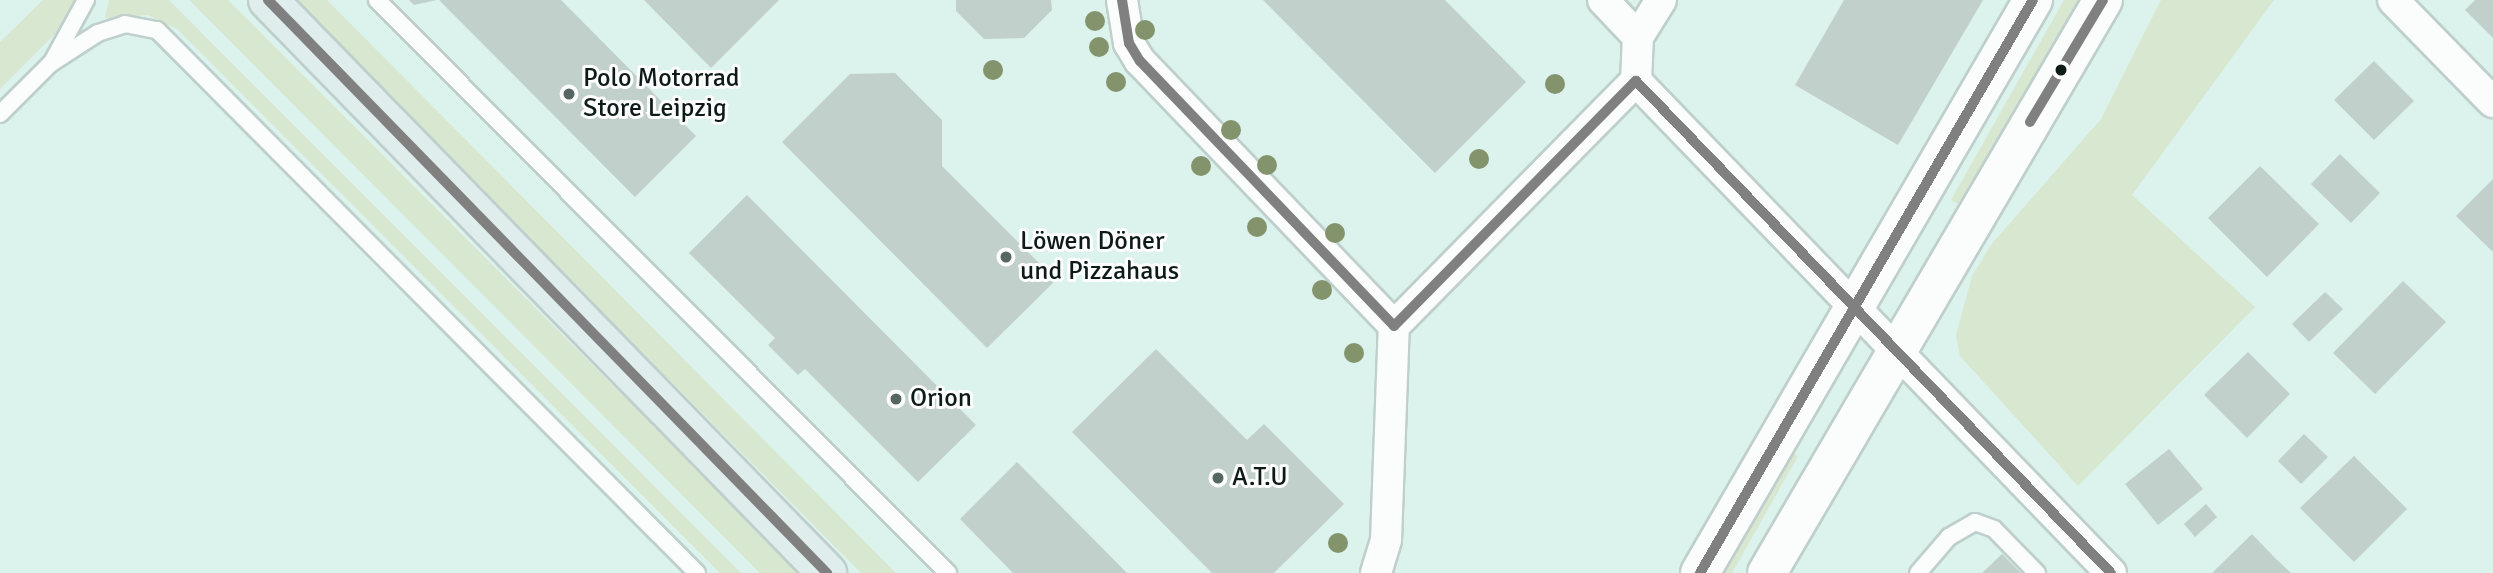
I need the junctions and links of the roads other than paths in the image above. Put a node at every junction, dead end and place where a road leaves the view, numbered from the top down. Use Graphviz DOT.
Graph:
graph roads {
  1 [pos="86,0"];
  2 [pos="268,0"];
  3 [pos="377,0"];
  4 [pos="1122,0"];
  5 [pos="1603,0"];
  6 [pos="1661,0"];
  7 [pos="2033,0"];
  8 [pos="2103,0"];
  9 [pos="2393,0"];
  10 [pos="1638,37"];
  11 [pos="50,64"];
  12 [pos="1636,81"];
  13 [pos="2493,102"];
  14 [pos="0,114"];
  15 [pos="1855,305"];
  16 [pos="1394,326"];
  17 [pos="1896,347"];
  18 [pos="698,573"];
  19 [pos="827,573"];
  20 [pos="948,573"];
  21 [pos="1376,573"];
  22 [pos="1700,573"];
  23 [pos="1767,573"];
  24 [pos="1918,573"];
  25 [pos="2037,573"];
  26 [pos="2111,573"];
  1 -- 11 [label="lane"];
  2 -- 19 [label="main road"];
  3 -- 20 [label="lane"];
  4 -- 16 [label="street"];
  5 -- 10 [label="street"];
  6 -- 10 [label="street"];
  7 -- 15 [label="street"];
  8 -- 17 [label="street"];
  9 -- 13 [label="street"];
  10 -- 12 [label="street"];
  11 -- 14 [label="lane"];
  11 -- 18 [label="lane"];
  12 -- 15 [label="street"];
  12 -- 16 [label="street"];
  15 -- 17 [label="street"];
  15 -- 22 [label="street"];
  16 -- 21 [label="street"];
  17 -- 23 [label="street"];
  17 -- 26 [label="street"];
  24 -- 25 [label="lane"];
}
